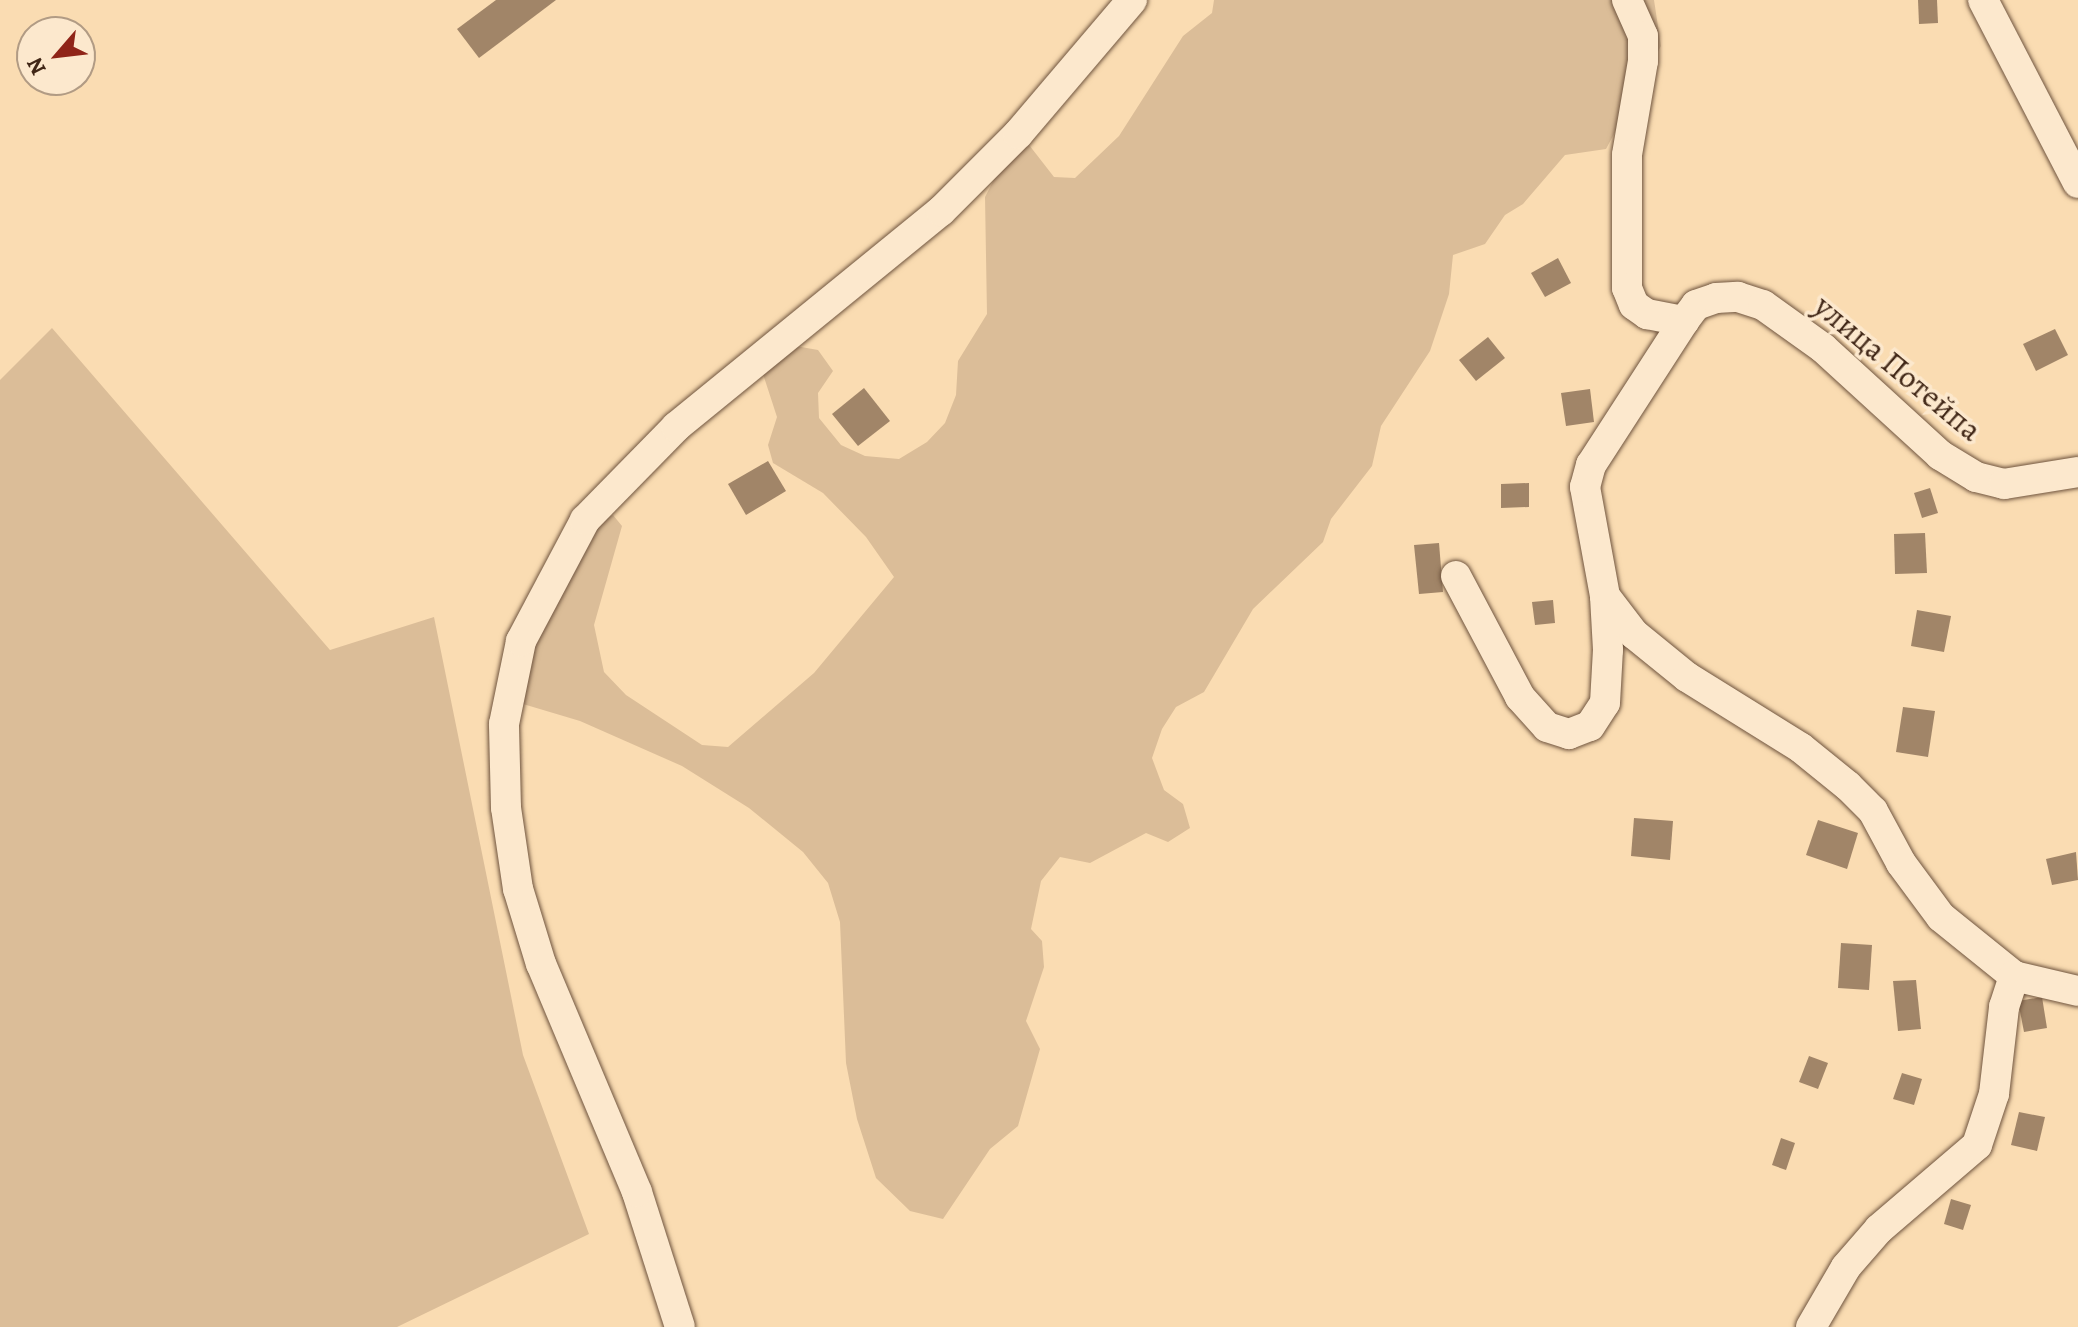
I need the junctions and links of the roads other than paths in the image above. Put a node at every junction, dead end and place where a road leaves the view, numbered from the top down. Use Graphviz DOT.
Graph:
graph roads {
  1 [pos="1132,0"];
  2 [pos="1627,0"];
  3 [pos="1983,0"];
  4 [pos="2078,183"];
  5 [pos="1684,321"];
  6 [pos="2078,472"];
  7 [pos="1456,576"];
  8 [pos="1605,596"];
  9 [pos="2014,976"];
  10 [pos="2078,991"];
  11 [pos="680,1327"];
  12 [pos="1811,1327"];
  1 -- 11 [label="street"];
  2 -- 5 [label="street"];
  3 -- 4 [label="street"];
  5 -- 6 [label="street, улица Потейпа"];
  5 -- 8 [label="street"];
  7 -- 8 [label="street"];
  8 -- 9 [label="street"];
  9 -- 10 [label="street"];
  9 -- 12 [label="street"];
}
